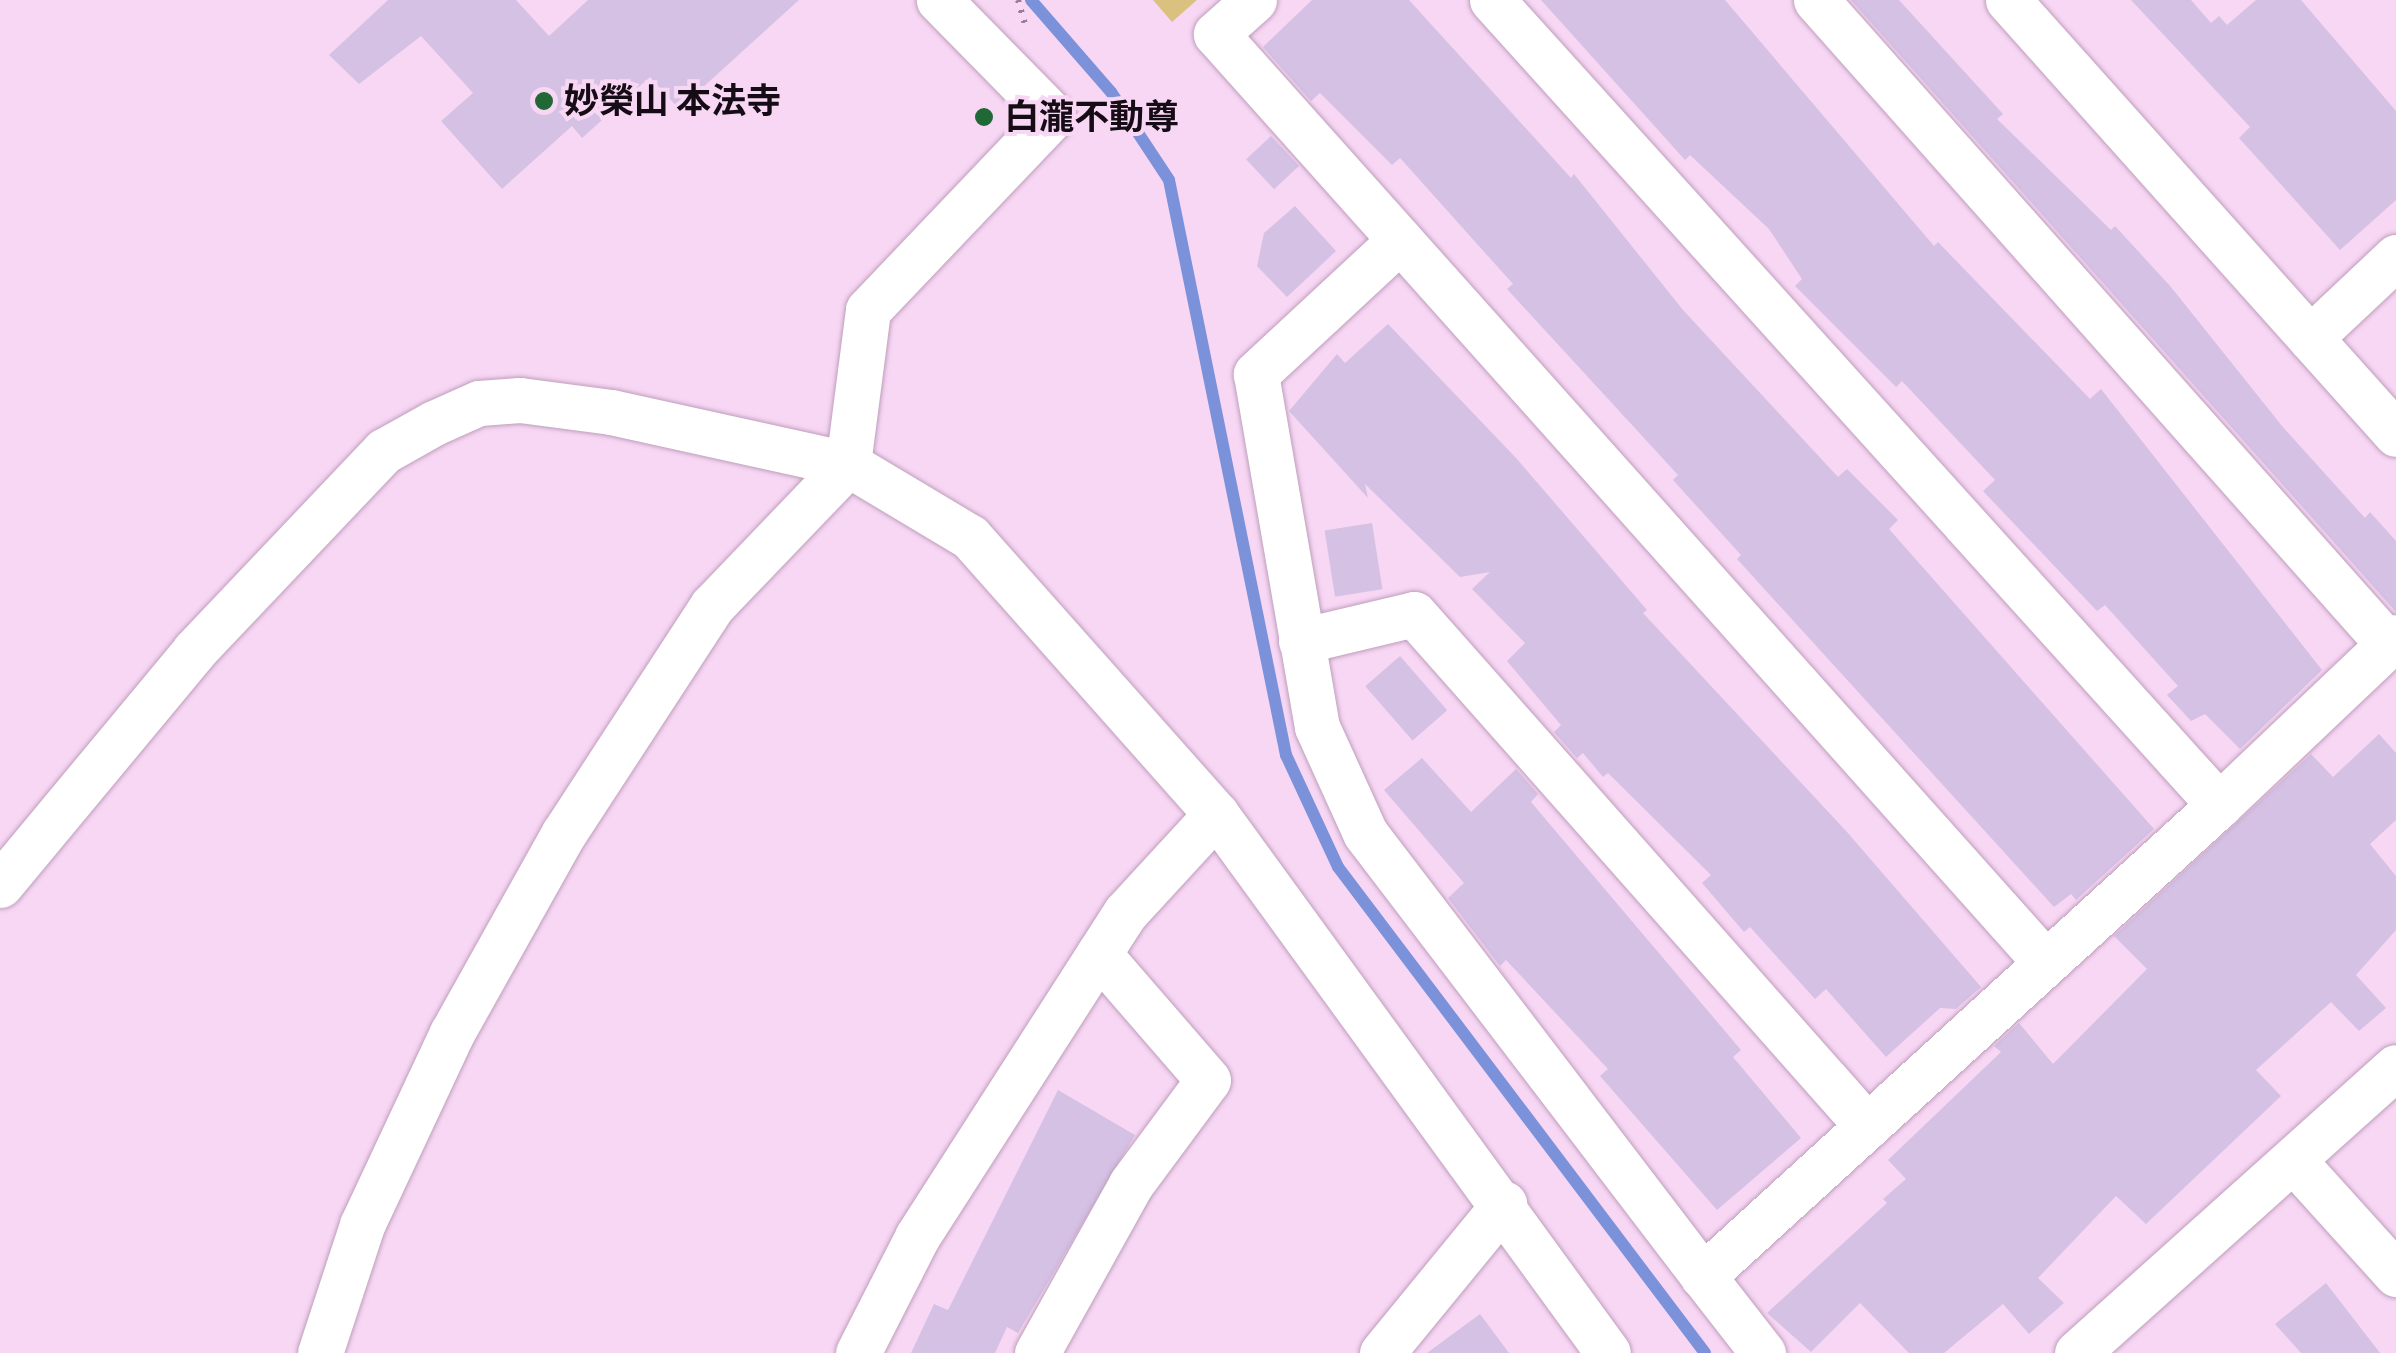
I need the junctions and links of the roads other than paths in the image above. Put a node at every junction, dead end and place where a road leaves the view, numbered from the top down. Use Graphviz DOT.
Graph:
graph roads {
  1 [pos="939,0"];
  2 [pos="1254,0"];
  3 [pos="1492,0"];
  4 [pos="1816,0"];
  5 [pos="2008,0"];
  6 [pos="1400,240"];
  7 [pos="2396,257"];
  8 [pos="2310,338"];
  9 [pos="2396,434"];
  10 [pos="848,464"];
  11 [pos="1302,641"];
  12 [pos="2392,641"];
  13 [pos="2219,805"];
  14 [pos="1216,814"];
  15 [pos="0,885"];
  16 [pos="1100,954"];
  17 [pos="2045,962"];
  18 [pos="2396,1066"];
  19 [pos="1866,1126"];
  20 [pos="2293,1160"];
  21 [pos="1504,1204"];
  22 [pos="2396,1274"];
  23 [pos="1702,1276"];
  24 [pos="1395,1347"];
  25 [pos="2087,1350"];
  26 [pos="320,1353"];
  27 [pos="858,1353"];
  28 [pos="1037,1353"];
  29 [pos="1608,1353"];
  30 [pos="1763,1353"];
  1 -- 10 [label="street"];
  2 -- 6 [label="street"];
  3 -- 13 [label="street"];
  4 -- 12 [label="street"];
  5 -- 8 [label="street"];
  6 -- 11 [label="street"];
  6 -- 17 [label="street"];
  7 -- 8 [label="street"];
  8 -- 9 [label="street"];
  10 -- 14 [label="street"];
  10 -- 15 [label="street"];
  10 -- 26 [label="street"];
  11 -- 19 [label="street"];
  11 -- 23 [label="street"];
  12 -- 13 [label="street"];
  13 -- 17 [label="street"];
  14 -- 16 [label="street"];
  14 -- 21 [label="street"];
  16 -- 27 [label="street"];
  16 -- 28 [label="street"];
  17 -- 19 [label="street"];
  18 -- 20 [label="street"];
  19 -- 23 [label="street"];
  20 -- 22 [label="street"];
  20 -- 25 [label="street"];
  21 -- 24 [label="street"];
  21 -- 29 [label="street"];
  23 -- 30 [label="street"];
}
